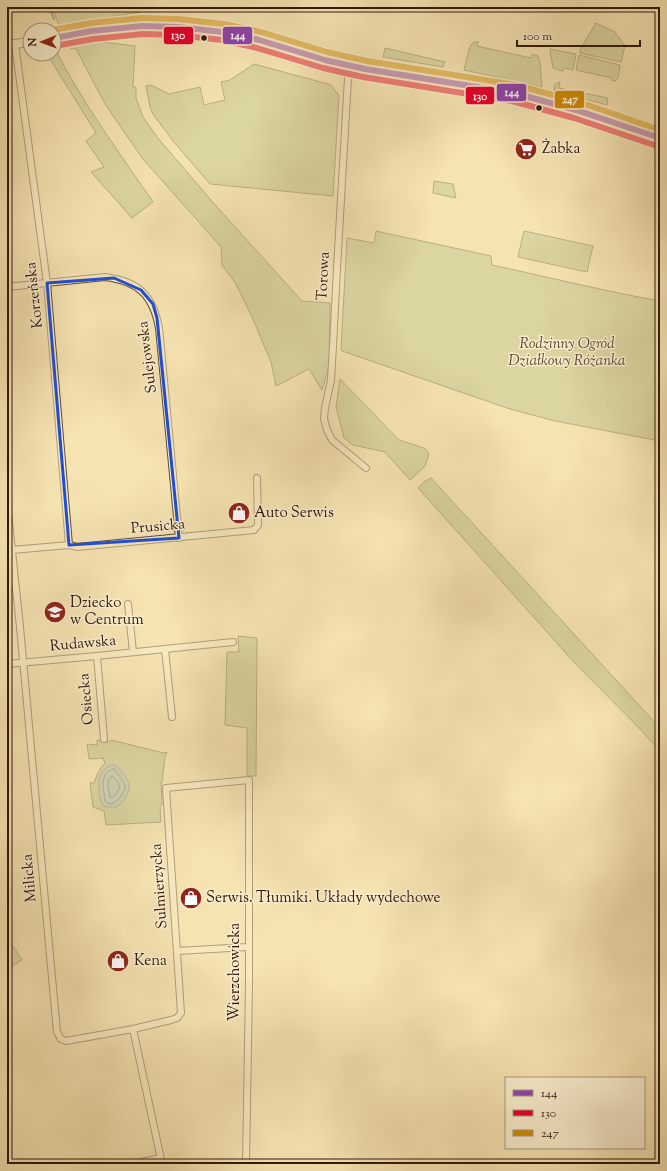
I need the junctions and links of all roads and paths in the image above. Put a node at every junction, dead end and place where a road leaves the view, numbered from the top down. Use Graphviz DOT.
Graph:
graph roads {
  1 [pos="62,37"];
  2 [pos="22,43"];
  3 [pos="11,45"];
  4 [pos="350,66"];
  5 [pos="660,138"];
  6 [pos="48,283"];
  7 [pos="7,287"];
  8 [pos="366,468"];
  9 [pos="257,478"];
  10 [pos="7,503"];
  11 [pos="178,538"];
  12 [pos="69,545"];
  13 [pos="12,550"];
  14 [pos="128,604"];
  15 [pos="233,642"];
  16 [pos="165,649"];
  17 [pos="132,652"];
  18 [pos="97,656"];
  19 [pos="23,662"];
  20 [pos="7,664"];
  21 [pos="172,717"];
  22 [pos="104,739"];
  23 [pos="249,780"];
  24 [pos="248,947"];
  25 [pos="177,951"];
  26 [pos="133,1029"];
  27 [pos="161,1161"];
  28 [pos="133,1164"];
  29 [pos="246,1164"];
  1 -- 4 [label="street"];
  2 -- 3 [label="street"];
  3 -- 6 [label="street, Korzeńska"];
  4 -- 5 [label="street"];
  4 -- 8 [label="street, Torowa"];
  6 -- 7 [label="street, Sulejowska"];
  6 -- 11 [label="street, Sulejowska"];
  6 -- 12 [label="street, Korzeńska"];
  9 -- 11 [label="street, Prusicka"];
  10 -- 13 [label="street, Milicka"];
  11 -- 12 [label="street, Prusicka"];
  12 -- 13 [label="street, Prusicka"];
  13 -- 19 [label="street, Milicka"];
  14 -- 17 [label="street"];
  15 -- 16 [label="street, Rudawska"];
  16 -- 17 [label="street, Rudawska"];
  16 -- 21 [label="street"];
  17 -- 18 [label="street, Rudawska"];
  18 -- 19 [label="street, Rudawska"];
  18 -- 22 [label="street, Osiecka"];
  19 -- 20 [label="street, Rudawska"];
  19 -- 26 [label="street, Milicka"];
  23 -- 24 [label="street, Wierzchowicka"];
  23 -- 25 [label="street, Sulmierzycka"];
  24 -- 25 [label="street"];
  24 -- 29 [label="street, Wierzchowicka"];
  25 -- 26 [label="street, Sulmierzycka"];
  26 -- 27 [label="street"];
  27 -- 28 [label="street"];
}
